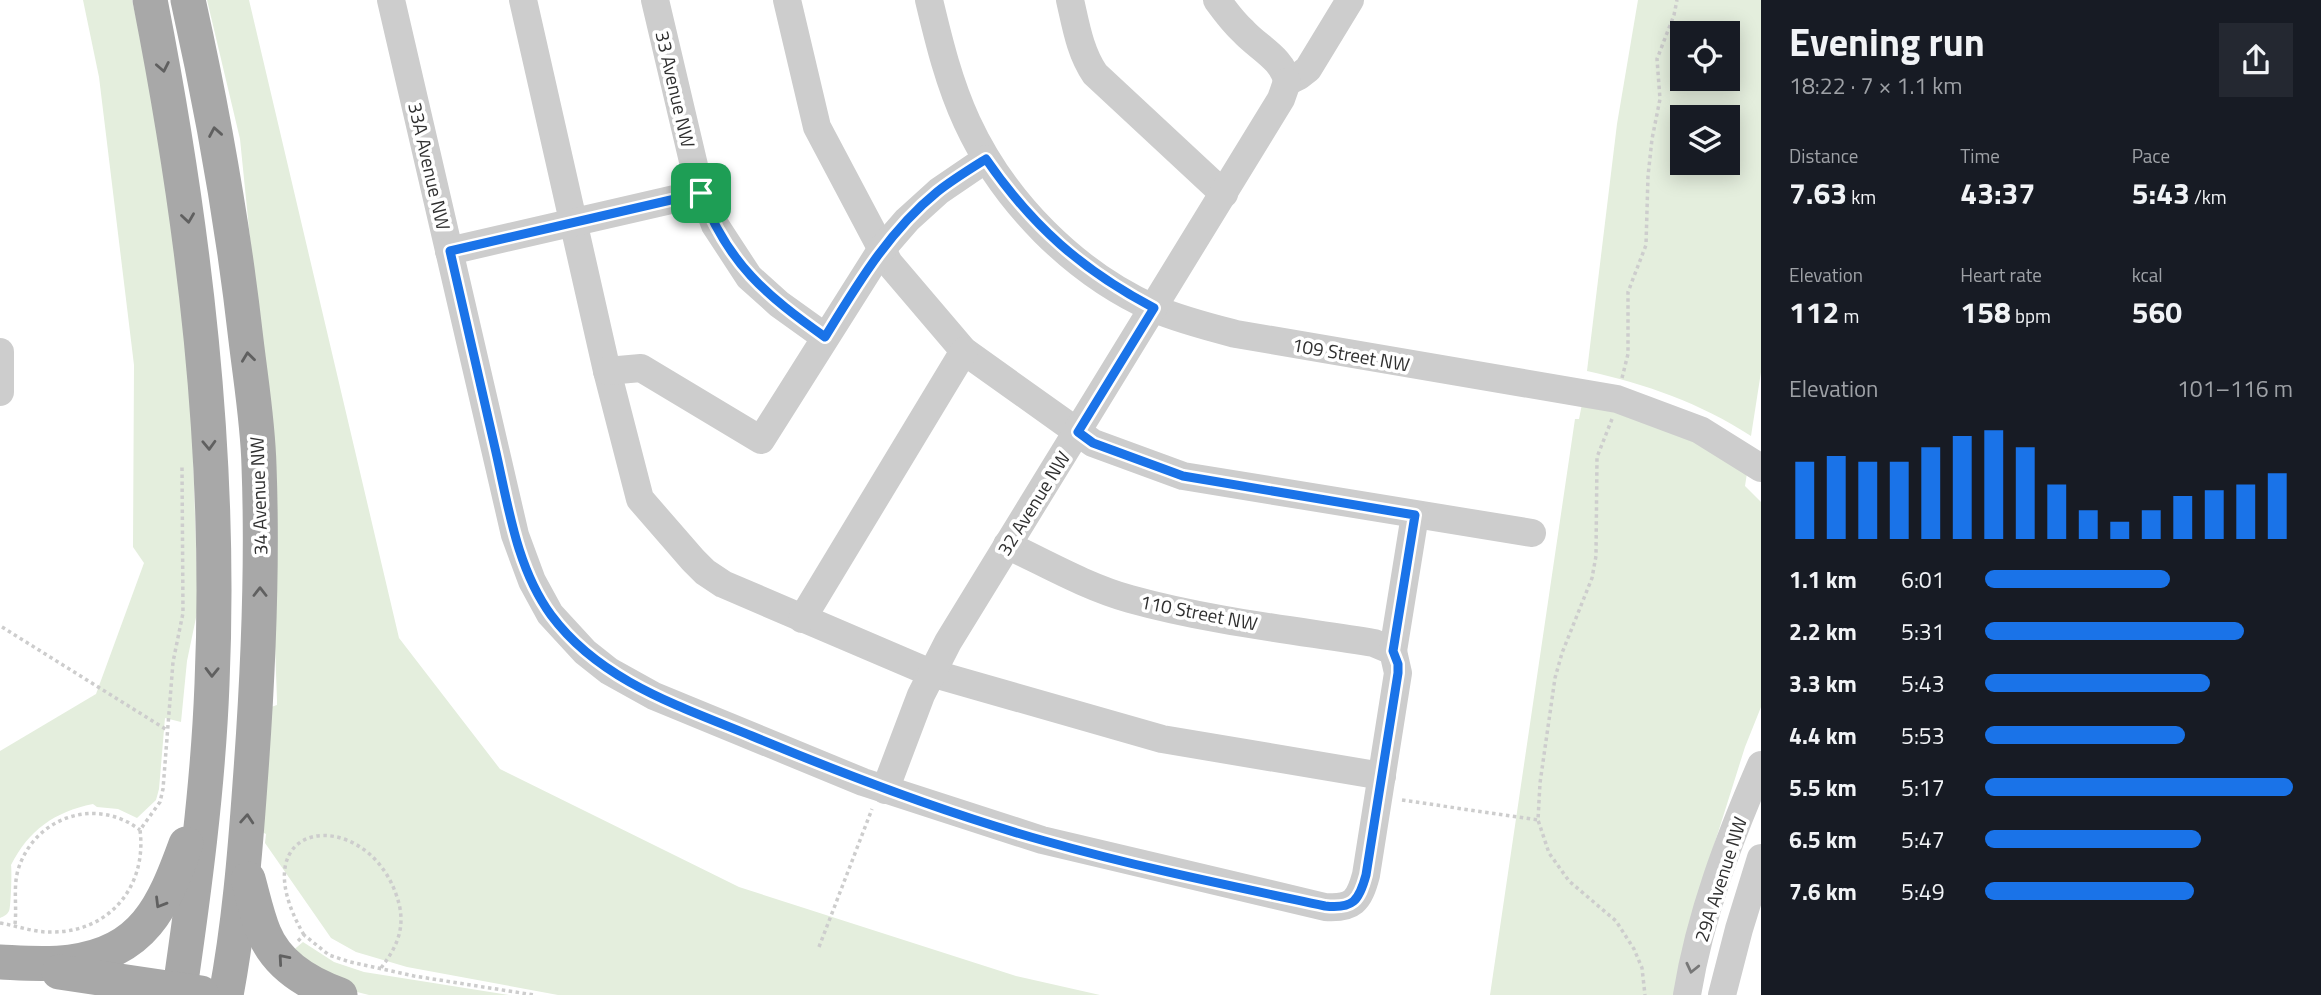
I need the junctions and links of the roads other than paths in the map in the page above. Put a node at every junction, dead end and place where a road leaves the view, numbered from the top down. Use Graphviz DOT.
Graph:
graph roads {
  1 [pos="150,0"];
  2 [pos="188,0"];
  3 [pos="391,0"];
  4 [pos="523,0"];
  5 [pos="655,0"];
  6 [pos="787,0"];
  7 [pos="929,0"];
  8 [pos="1070,0"];
  9 [pos="1217,0"];
  10 [pos="1350,0"];
  11 [pos="1287,82"];
  12 [pos="986,159"];
  13 [pos="701,193"];
  14 [pos="1224,194"];
  15 [pos="575,223"];
  16 [pos="881,250"];
  17 [pos="450,251"];
  18 [pos="1154,308"];
  19 [pos="825,337"];
  20 [pos="964,351"];
  21 [pos="0,355"];
  22 [pos="607,371"];
  23 [pos="0,392"];
  24 [pos="1078,432"];
  25 [pos="1761,468"];
  26 [pos="1415,515"];
  27 [pos="1532,533"];
  28 [pos="1007,545"];
  29 [pos="802,619"];
  30 [pos="1394,653"];
  31 [pos="931,673"];
  32 [pos="1761,765"];
  33 [pos="1380,787"];
  34 [pos="885,790"];
  35 [pos="204,795"];
  36 [pos="1761,858"];
  37 [pos="244,866"];
  38 [pos="0,963"];
  39 [pos="191,993"];
  40 [pos="226,995"];
  41 [pos="340,995"];
  42 [pos="1686,995"];
  43 [pos="1722,995"];
  1 -- 35 [label="main road, one-way"];
  37 -- 2 [label="main road, 34 Avenue NW, one-way"];
  3 -- 17 [label="street, 33A Avenue NW"];
  4 -- 15 [label="street"];
  5 -- 13 [label="street, 33 Avenue NW"];
  6 -- 16 [label="street"];
  7 -- 12 [label="street, 109 Street NW"];
  8 -- 14 [label="street"];
  9 -- 11 [label="street"];
  10 -- 11 [label="street"];
  11 -- 14 [label="street, 32 Avenue NW"];
  12 -- 16 [label="street"];
  12 -- 18 [label="street, 109 Street NW"];
  13 -- 15 [label="street"];
  13 -- 19 [label="street, 33 Avenue NW"];
  14 -- 18 [label="street, 32 Avenue NW"];
  15 -- 17 [label="street"];
  15 -- 22 [label="street"];
  16 -- 19 [label="street"];
  16 -- 20 [label="street"];
  17 -- 34 [label="street, 33A Avenue NW"];
  18 -- 24 [label="street, 32 Avenue NW"];
  18 -- 25 [label="street, 109 Street NW"];
  19 -- 22 [label="street"];
  20 -- 24 [label="street"];
  20 -- 29 [label="street"];
  21 -- 23 [label="street"];
  22 -- 29 [label="street"];
  24 -- 26 [label="street"];
  24 -- 28 [label="street, 32 Avenue NW"];
  26 -- 27 [label="street"];
  26 -- 30 [label="street"];
  28 -- 30 [label="street, 110 Street NW"];
  28 -- 31 [label="street, 32 Avenue NW"];
  29 -- 31 [label="street"];
  30 -- 33 [label="street"];
  31 -- 33 [label="street"];
  31 -- 34 [label="street, 32 Avenue NW"];
  32 -- 42 [label="street, 29A Avenue NW, one-way"];
  33 -- 34 [label="street, 33A Avenue NW"];
  35 -- 38 [label="main road, one-way"];
  35 -- 39 [label="main road"];
  36 -- 43 [label="street, 29A Avenue NW"];
  37 -- 40 [label="main road, 34 Avenue NW"];
  41 -- 37 [label="main road, one-way"];
  38 -- 39 [label="main road"];
}
